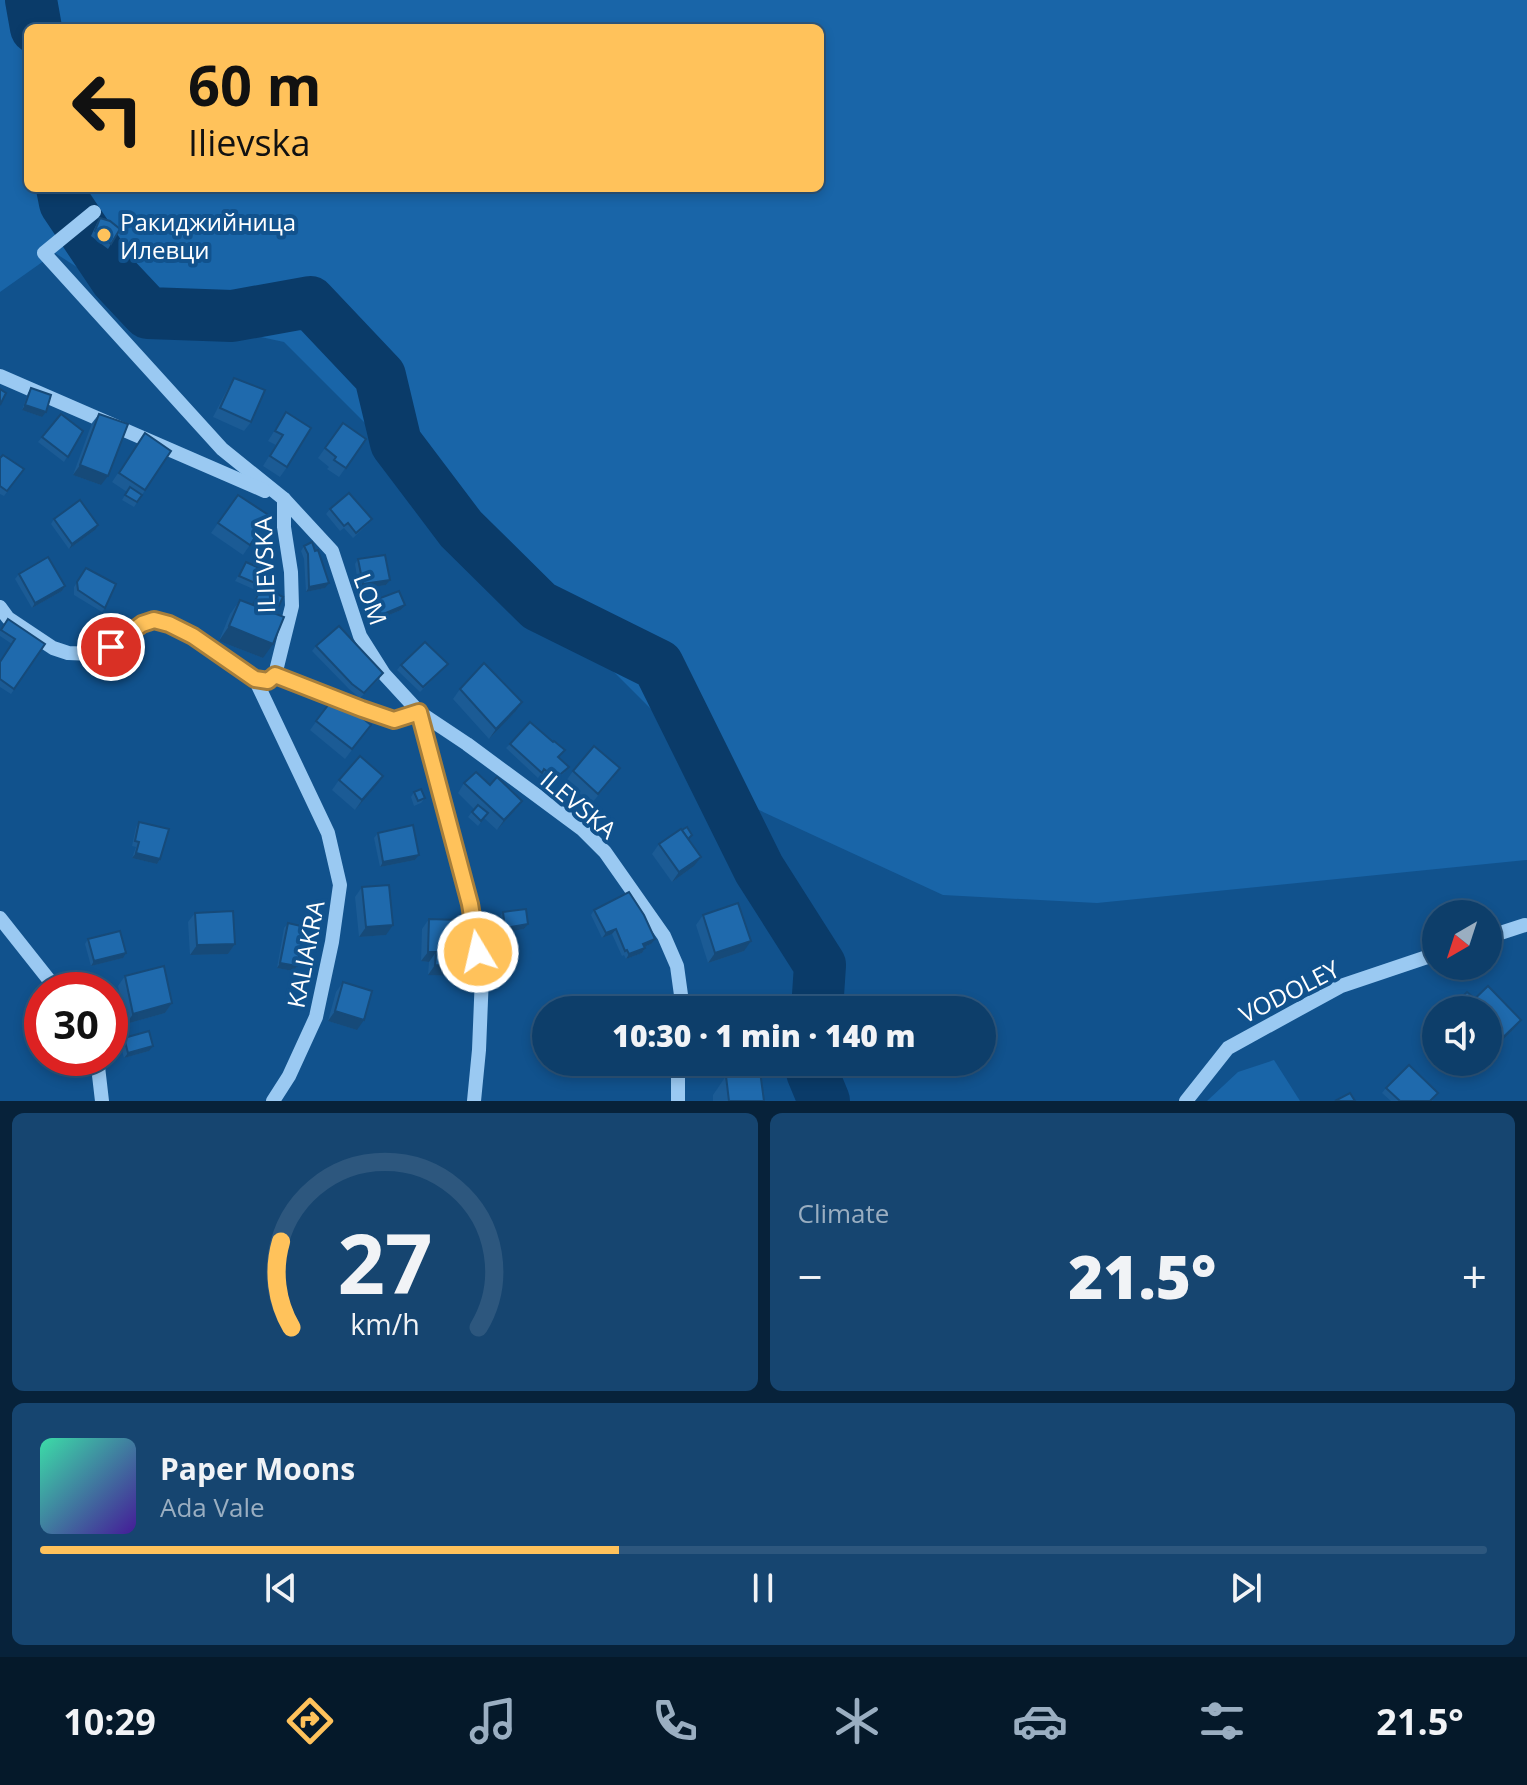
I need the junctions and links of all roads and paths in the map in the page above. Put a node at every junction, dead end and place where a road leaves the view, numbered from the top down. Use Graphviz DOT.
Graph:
graph roads {
  1 [pos="90,215"];
  2 [pos="0,376"];
  3 [pos="284,499"];
  4 [pos="0,607"];
  5 [pos="275,675"];
  6 [pos="255,679"];
  7 [pos="419,712"];
  8 [pos="0,918"];
  9 [pos="1525,925"];
  10 [pos="1502,932"];
  11 [pos="1422,959"];
  12 [pos="43,972"];
  13 [pos="681,996"];
  14 [pos="99,1076"];
  15 [pos="678,1076"];
  16 [pos="102,1101"];
  17 [pos="273,1101"];
  18 [pos="474,1101"];
  19 [pos="678,1101"];
  20 [pos="1186,1101"];
  1 -- 3 [label="street, LOM"];
  2 -- 3 [label="street"];
  3 -- 5 [label="street, ILIEVSKA"];
  3 -- 7 [label="street, LOM"];
  4 -- 6 [label="street"];
  5 -- 6 [label="street"];
  5 -- 7 [label="street"];
  6 -- 17 [label="street, KALIAKRA"];
  7 -- 13 [label="street, ILEVSKA"];
  7 -- 18 [label="street, LOM"];
  8 -- 12 [label="street"];
  9 -- 10 [label="street"];
  11 -- 20 [label="street, VODOLEY"];
  14 -- 16 [label="street"];
  15 -- 19 [label="street"];
}
